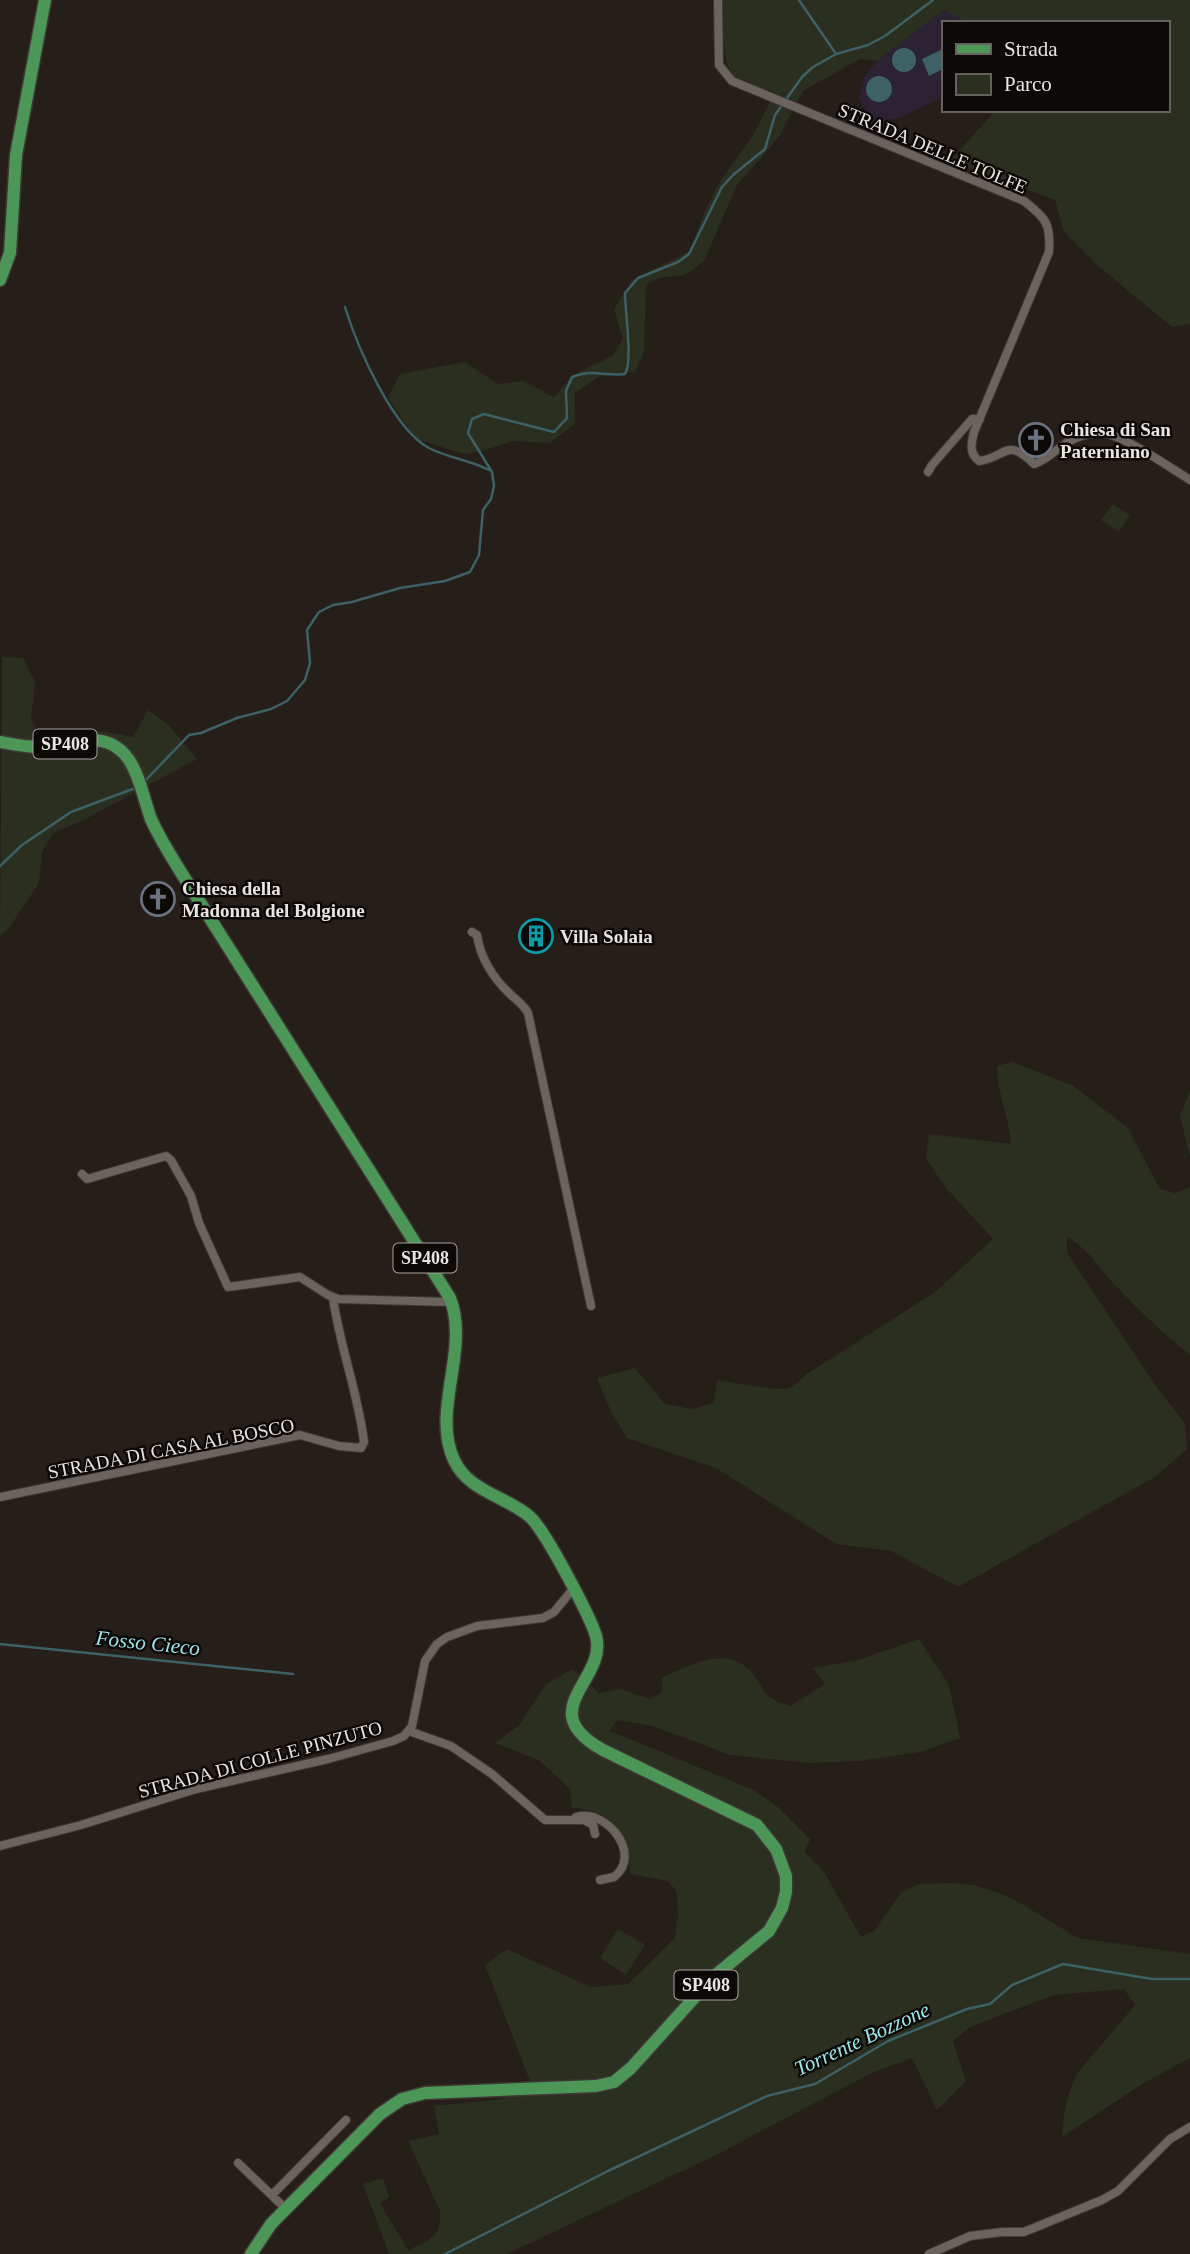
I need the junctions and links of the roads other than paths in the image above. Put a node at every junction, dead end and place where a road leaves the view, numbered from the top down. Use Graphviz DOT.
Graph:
graph roads {
  1 [pos="46,0"];
  2 [pos="718,0"];
  3 [pos="0,280"];
  4 [pos="980,419"];
  5 [pos="928,472"];
  6 [pos="1190,480"];
  7 [pos="0,742"];
  8 [pos="472,932"];
  9 [pos="82,1174"];
  10 [pos="333,1298"];
  11 [pos="452,1302"];
  12 [pos="591,1306"];
  13 [pos="0,1497"];
  14 [pos="573,1590"];
  15 [pos="409,1731"];
  16 [pos="564,1820"];
  17 [pos="595,1834"];
  18 [pos="0,1846"];
  19 [pos="600,1880"];
  20 [pos="346,2120"];
  21 [pos="1190,2127"];
  22 [pos="238,2163"];
  23 [pos="272,2195"];
  24 [pos="286,2209"];
  25 [pos="251,2254"];
  26 [pos="929,2254"];
  1 -- 3 [label="main road"];
  2 -- 4 [label="street, STRADA DELLE TOLFE"];
  4 -- 5 [label="street"];
  4 -- 6 [label="street, STRADA DELLE TOLFE"];
  7 -- 11 [label="main road, SP408"];
  8 -- 12 [label="street"];
  9 -- 10 [label="street"];
  10 -- 11 [label="street"];
  10 -- 13 [label="street, STRADA DI CASA AL BOSCO"];
  11 -- 14 [label="main road, SP408"];
  14 -- 15 [label="street, STRADA DI COLLE PINZUTO"];
  14 -- 24 [label="main road, SP408"];
  15 -- 16 [label="street"];
  15 -- 18 [label="street, STRADA DI COLLE PINZUTO"];
  16 -- 17 [label="street"];
  16 -- 19 [label="street"];
  20 -- 23 [label="street"];
  21 -- 26 [label="street"];
  22 -- 23 [label="street"];
  23 -- 24 [label="street"];
  24 -- 25 [label="main road, SP408"];
}
